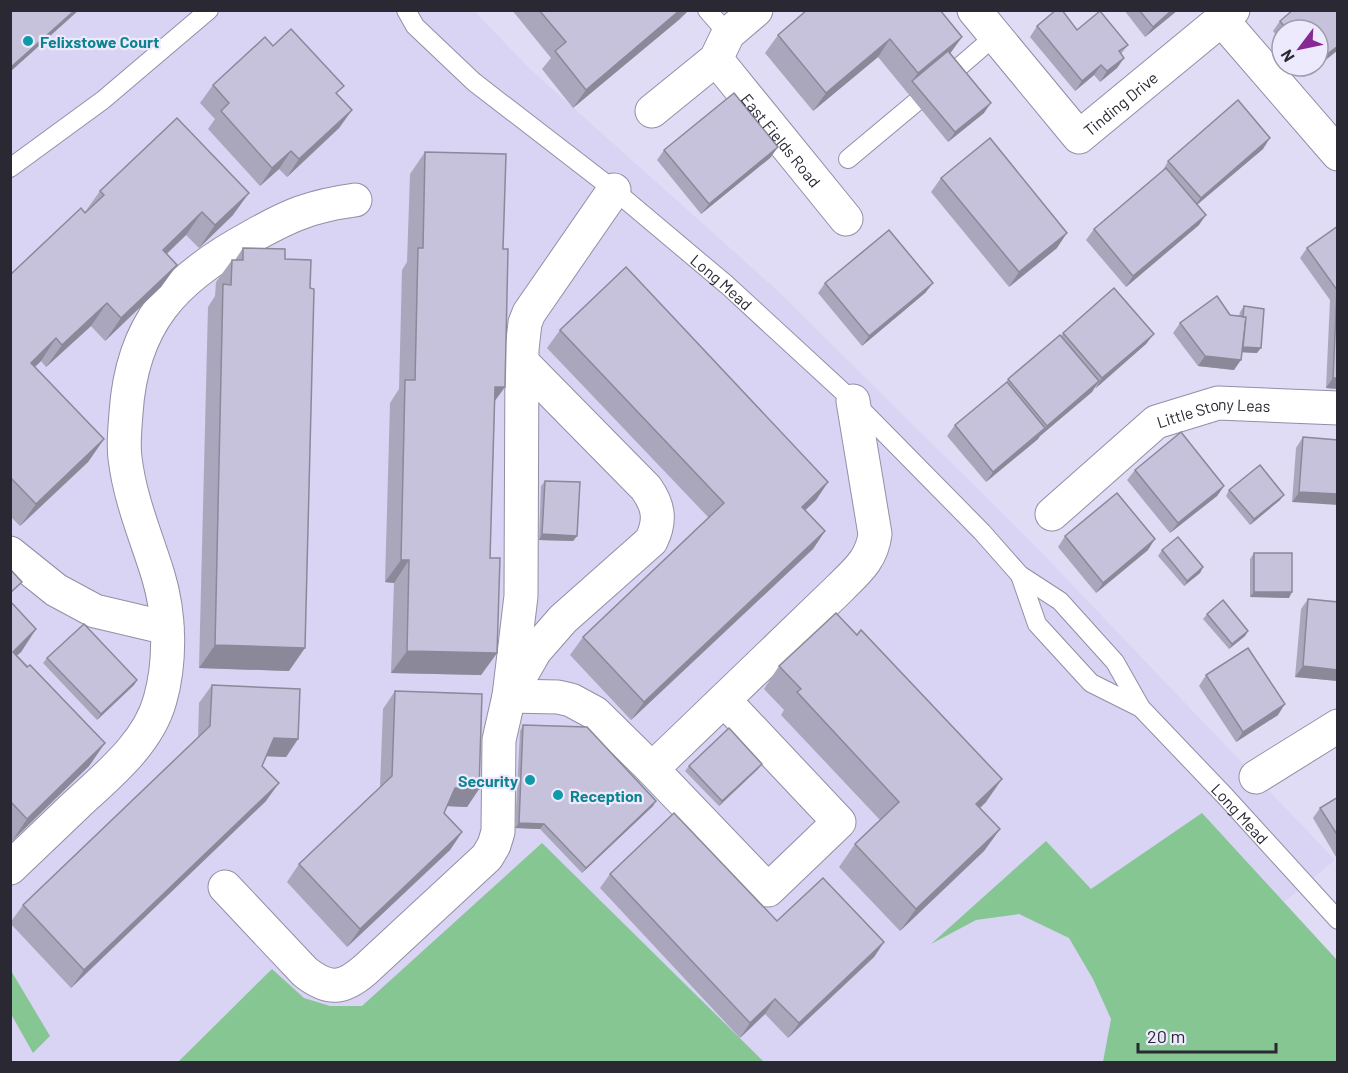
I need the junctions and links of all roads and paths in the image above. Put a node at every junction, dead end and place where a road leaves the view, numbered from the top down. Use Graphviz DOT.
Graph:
graph roads {
  1 [pos="208,10"];
  2 [pos="406,10"];
  3 [pos="756,10"];
  4 [pos="974,10"];
  5 [pos="1227,15"];
  6 [pos="717,35"];
  7 [pos="995,36"];
  8 [pos="951,74"];
  9 [pos="915,103"];
  10 [pos="652,111"];
  11 [pos="1338,154"];
  12 [pos="848,159"];
  13 [pos="10,168"];
  14 [pos="614,190"];
  15 [pos="355,200"];
  16 [pos="846,219"];
  17 [pos="524,364"];
  18 [pos="853,401"];
  19 [pos="1338,408"];
  20 [pos="1052,514"];
  21 [pos="10,553"];
  22 [pos="1020,575"];
  23 [pos="167,628"];
  24 [pos="509,696"];
  25 [pos="724,700"];
  26 [pos="1141,708"];
  27 [pos="1338,726"];
  28 [pos="652,769"];
  29 [pos="1256,777"];
  30 [pos="10,868"];
  31 [pos="225,887"];
  32 [pos="1338,920"];
  1 -- 13 [label="lane"];
  2 -- 14 [label="lane, Long Mead"];
  3 -- 6 [label="street"];
  4 -- 7 [label="street, Tinding Drive"];
  5 -- 7 [label="street, Tinding Drive"];
  5 -- 11 [label="street"];
  6 -- 10 [label="street"];
  6 -- 16 [label="street, East Fields Road"];
  7 -- 8 [label="lane"];
  9 -- 12 [label="lane"];
  14 -- 17 [label="street"];
  14 -- 18 [label="lane, Long Mead"];
  15 -- 23 [label="street"];
  17 -- 24 [label="street"];
  17 -- 24 [label="street"];
  18 -- 22 [label="lane, Long Mead"];
  18 -- 25 [label="street"];
  19 -- 20 [label="street, Little Stony Leas"];
  21 -- 23 [label="street"];
  22 -- 26 [label="lane, Long Mead"];
  22 -- 26 [label="lane, Long Mead"];
  23 -- 30 [label="street"];
  24 -- 28 [label="street"];
  24 -- 31 [label="street"];
  25 -- 28 [label="street"];
  25 -- 28 [label="street"];
  26 -- 32 [label="lane, Long Mead"];
  27 -- 29 [label="street"];
}
